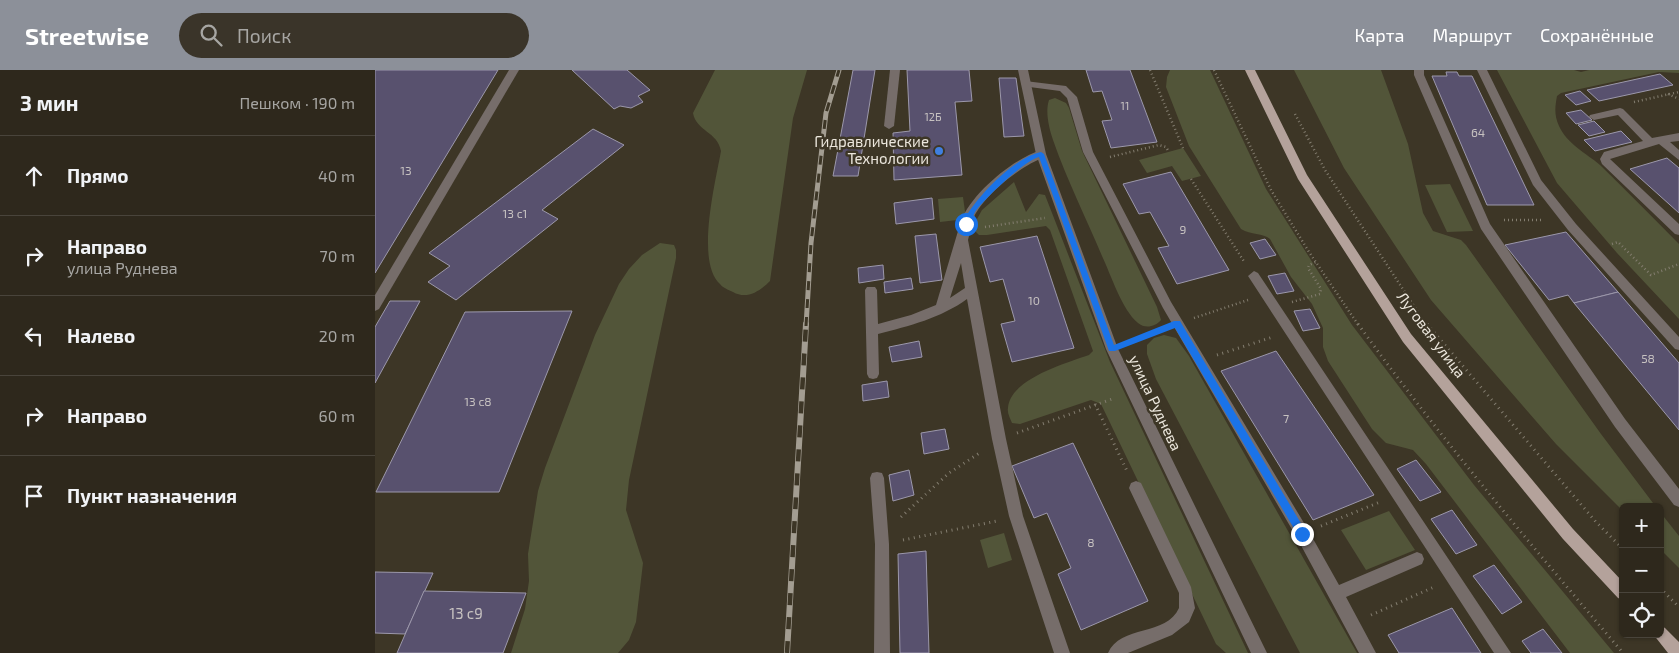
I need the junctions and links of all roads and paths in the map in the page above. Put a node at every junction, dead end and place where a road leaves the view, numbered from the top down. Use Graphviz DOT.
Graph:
graph roads {
  1 [pos="514,70"];
  2 [pos="895,70"];
  3 [pos="1023,70"];
  4 [pos="1149,70"];
  5 [pos="1214,70"];
  6 [pos="1250,70"];
  7 [pos="1419,70"];
  8 [pos="1482,70"];
  9 [pos="1025,84"];
  10 [pos="1679,92"];
  11 [pos="1668,94"];
  12 [pos="1679,99"];
  13 [pos="1620,111"];
  14 [pos="1293,112"];
  15 [pos="1594,117"];
  16 [pos="889,126"];
  17 [pos="1679,137"];
  18 [pos="1656,141"];
  19 [pos="1183,148"];
  20 [pos="1169,152"];
  21 [pos="1041,154"];
  22 [pos="1679,156"];
  23 [pos="1092,160"];
  24 [pos="1191,179"];
  25 [pos="1501,220"];
  26 [pos="1547,220"];
  27 [pos="1051,223"];
  28 [pos="1679,231"];
  29 [pos="963,235"];
  30 [pos="1592,250"];
  31 [pos="1315,262"];
  32 [pos="1679,264"];
  33 [pos="1254,276"];
  34 [pos="871,290"];
  35 [pos="971,290"];
  36 [pos="1253,298"];
  37 [pos="1295,301"];
  38 [pos="375,306"];
  39 [pos="941,309"];
  40 [pos="1177,324"];
  41 [pos="1290,331"];
  42 [pos="871,332"];
  43 [pos="1679,345"];
  44 [pos="1112,349"];
  45 [pos="1219,355"];
  46 [pos="873,374"];
  47 [pos="1132,392"];
  48 [pos="1095,404"];
  49 [pos="999,439"];
  50 [pos="877,478"];
  51 [pos="1136,488"];
  52 [pos="1387,499"];
  53 [pos="1679,500"];
  54 [pos="975,526"];
  55 [pos="1302,534"];
  56 [pos="882,544"];
  57 [pos="1622,548"];
  58 [pos="1417,559"];
  59 [pos="1442,583"];
  60 [pos="1619,589"];
  61 [pos="1664,592"];
  62 [pos="1336,594"];
  63 [pos="1679,607"];
  64 [pos="1353,624"];
  65 [pos="1664,637"];
  66 [pos="882,653"];
  67 [pos="1062,653"];
  68 [pos="1116,653"];
  69 [pos="1259,653"];
  70 [pos="1369,653"];
  71 [pos="1503,653"];
  72 [pos="1623,653"];
  73 [pos="1679,653"];
  1 -- 38 [label="street"];
  2 -- 16 [label="street"];
  3 -- 9 [label="street, улица Руднева"];
  4 -- 19 [label="path"];
  5 -- 31 [label="path"];
  6 -- 60 [label="main road, Луговая улица"];
  7 -- 53 [label="street"];
  8 -- 30 [label="street"];
  9 -- 21 [label="street, улица Руднева"];
  9 -- 23 [label="street"];
  10 -- 11 [label="path"];
  11 -- 12 [label="path"];
  11 -- 13 [label="path"];
  13 -- 15 [label="street"];
  13 -- 18 [label="street"];
  14 -- 57 [label="path"];
  17 -- 18 [label="street"];
  18 -- 22 [label="street"];
  18 -- 28 [label="street"];
  20 -- 23 [label="path"];
  21 -- 29 [label="street"];
  21 -- 44 [label="street, улица Руднева"];
  23 -- 40 [label="street"];
  24 -- 33 [label="path"];
  25 -- 26 [label="path"];
  27 -- 29 [label="path"];
  29 -- 35 [label="street"];
  29 -- 39 [label="street"];
  30 -- 32 [label="path"];
  30 -- 43 [label="street"];
  31 -- 37 [label="path"];
  31 -- 72 [label="path"];
  33 -- 41 [label="street"];
  34 -- 42 [label="street"];
  35 -- 39 [label="street"];
  35 -- 49 [label="street"];
  36 -- 40 [label="path"];
  39 -- 42 [label="street"];
  40 -- 44 [label="path"];
  40 -- 55 [label="street"];
  41 -- 45 [label="path"];
  41 -- 71 [label="street"];
  42 -- 46 [label="street"];
  44 -- 47 [label="street, улица Руднева"];
  47 -- 48 [label="path"];
  47 -- 69 [label="street, улица Руднева"];
  48 -- 49 [label="path"];
  48 -- 51 [label="path"];
  49 -- 56 [label="path"];
  49 -- 67 [label="street"];
  50 -- 56 [label="street"];
  51 -- 68 [label="street"];
  52 -- 55 [label="path"];
  54 -- 56 [label="path"];
  55 -- 62 [label="street"];
  56 -- 66 [label="street"];
  58 -- 62 [label="street"];
  59 -- 64 [label="path"];
  61 -- 63 [label="path"];
  62 -- 64 [label="street"];
  64 -- 70 [label="street"];
  65 -- 73 [label="main road"];
}
